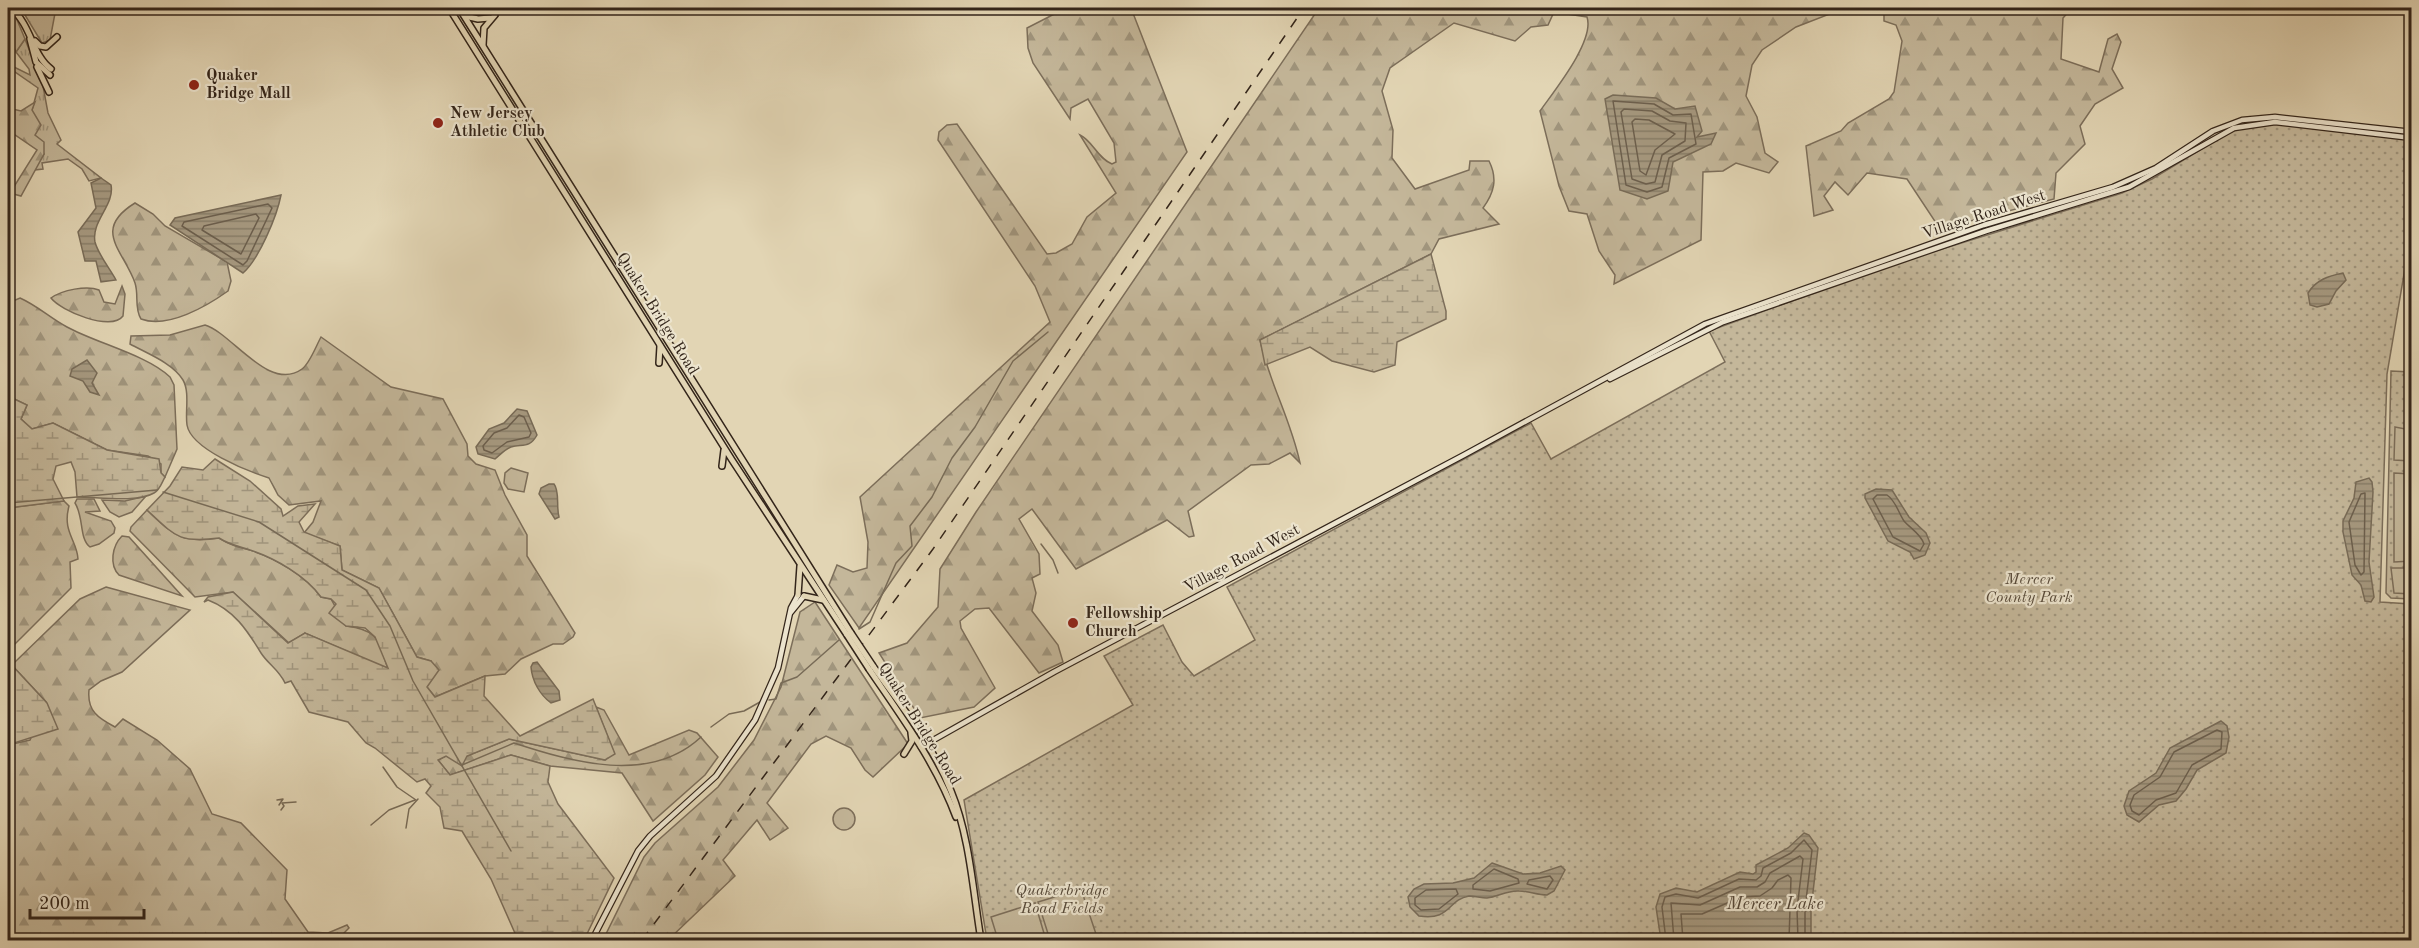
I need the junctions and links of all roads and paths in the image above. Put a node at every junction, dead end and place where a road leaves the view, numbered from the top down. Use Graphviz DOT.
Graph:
graph roads {
  1 [pos="11,8"];
  2 [pos="449,8"];
  3 [pos="459,8"];
  4 [pos="464,16"];
  5 [pos="31,34"];
  6 [pos="57,37"];
  7 [pos="483,46"];
  8 [pos="34,57"];
  9 [pos="49,92"];
  10 [pos="2412,132"];
  11 [pos="2412,138"];
  12 [pos="659,342"];
  13 [pos="659,363"];
  14 [pos="1575,396"];
  15 [pos="723,446"];
  16 [pos="722,466"];
  17 [pos="800,564"];
  18 [pos="801,596"];
  19 [pos="824,601"];
  20 [pos="849,634"];
  21 [pos="871,667"];
  22 [pos="911,731"];
  23 [pos="924,745"];
  24 [pos="904,754"];
  25 [pos="592,940"];
  26 [pos="981,940"];
  1 -- 5 [label="main road"];
  2 -- 12 [label="main road, Quaker Bridge Road"];
  3 -- 4 [label="main road"];
  4 -- 7 [label="main road"];
  4 -- 7 [label="main road"];
  5 -- 6 [label="main road"];
  5 -- 8 [label="main road"];
  5 -- 8 [label="main road"];
  7 -- 20 [label="main road, Quaker Bridge Road"];
  8 -- 9 [label="main road"];
  10 -- 14 [label="main road, Village Road West"];
  11 -- 14 [label="main road, Village Road West"];
  12 -- 13 [label="main road"];
  12 -- 15 [label="main road, Quaker Bridge Road"];
  14 -- 23 [label="main road, Village Road West"];
  15 -- 16 [label="main road"];
  15 -- 17 [label="main road, Quaker Bridge Road"];
  17 -- 18 [label="main road"];
  17 -- 19 [label="main road, Quaker Bridge Road"];
  18 -- 19 [label="main road"];
  18 -- 25 [label="main road"];
  19 -- 20 [label="main road, Quaker Bridge Road"];
  20 -- 21 [label="main road, Quaker Bridge Road, bridge"];
  21 -- 22 [label="main road, Quaker Bridge Road"];
  21 -- 23 [label="main road, Quaker Bridge Road"];
  22 -- 23 [label="main road, Quaker Bridge Road"];
  22 -- 24 [label="main road"];
  23 -- 26 [label="main road, Quaker Bridge Road"];
}
